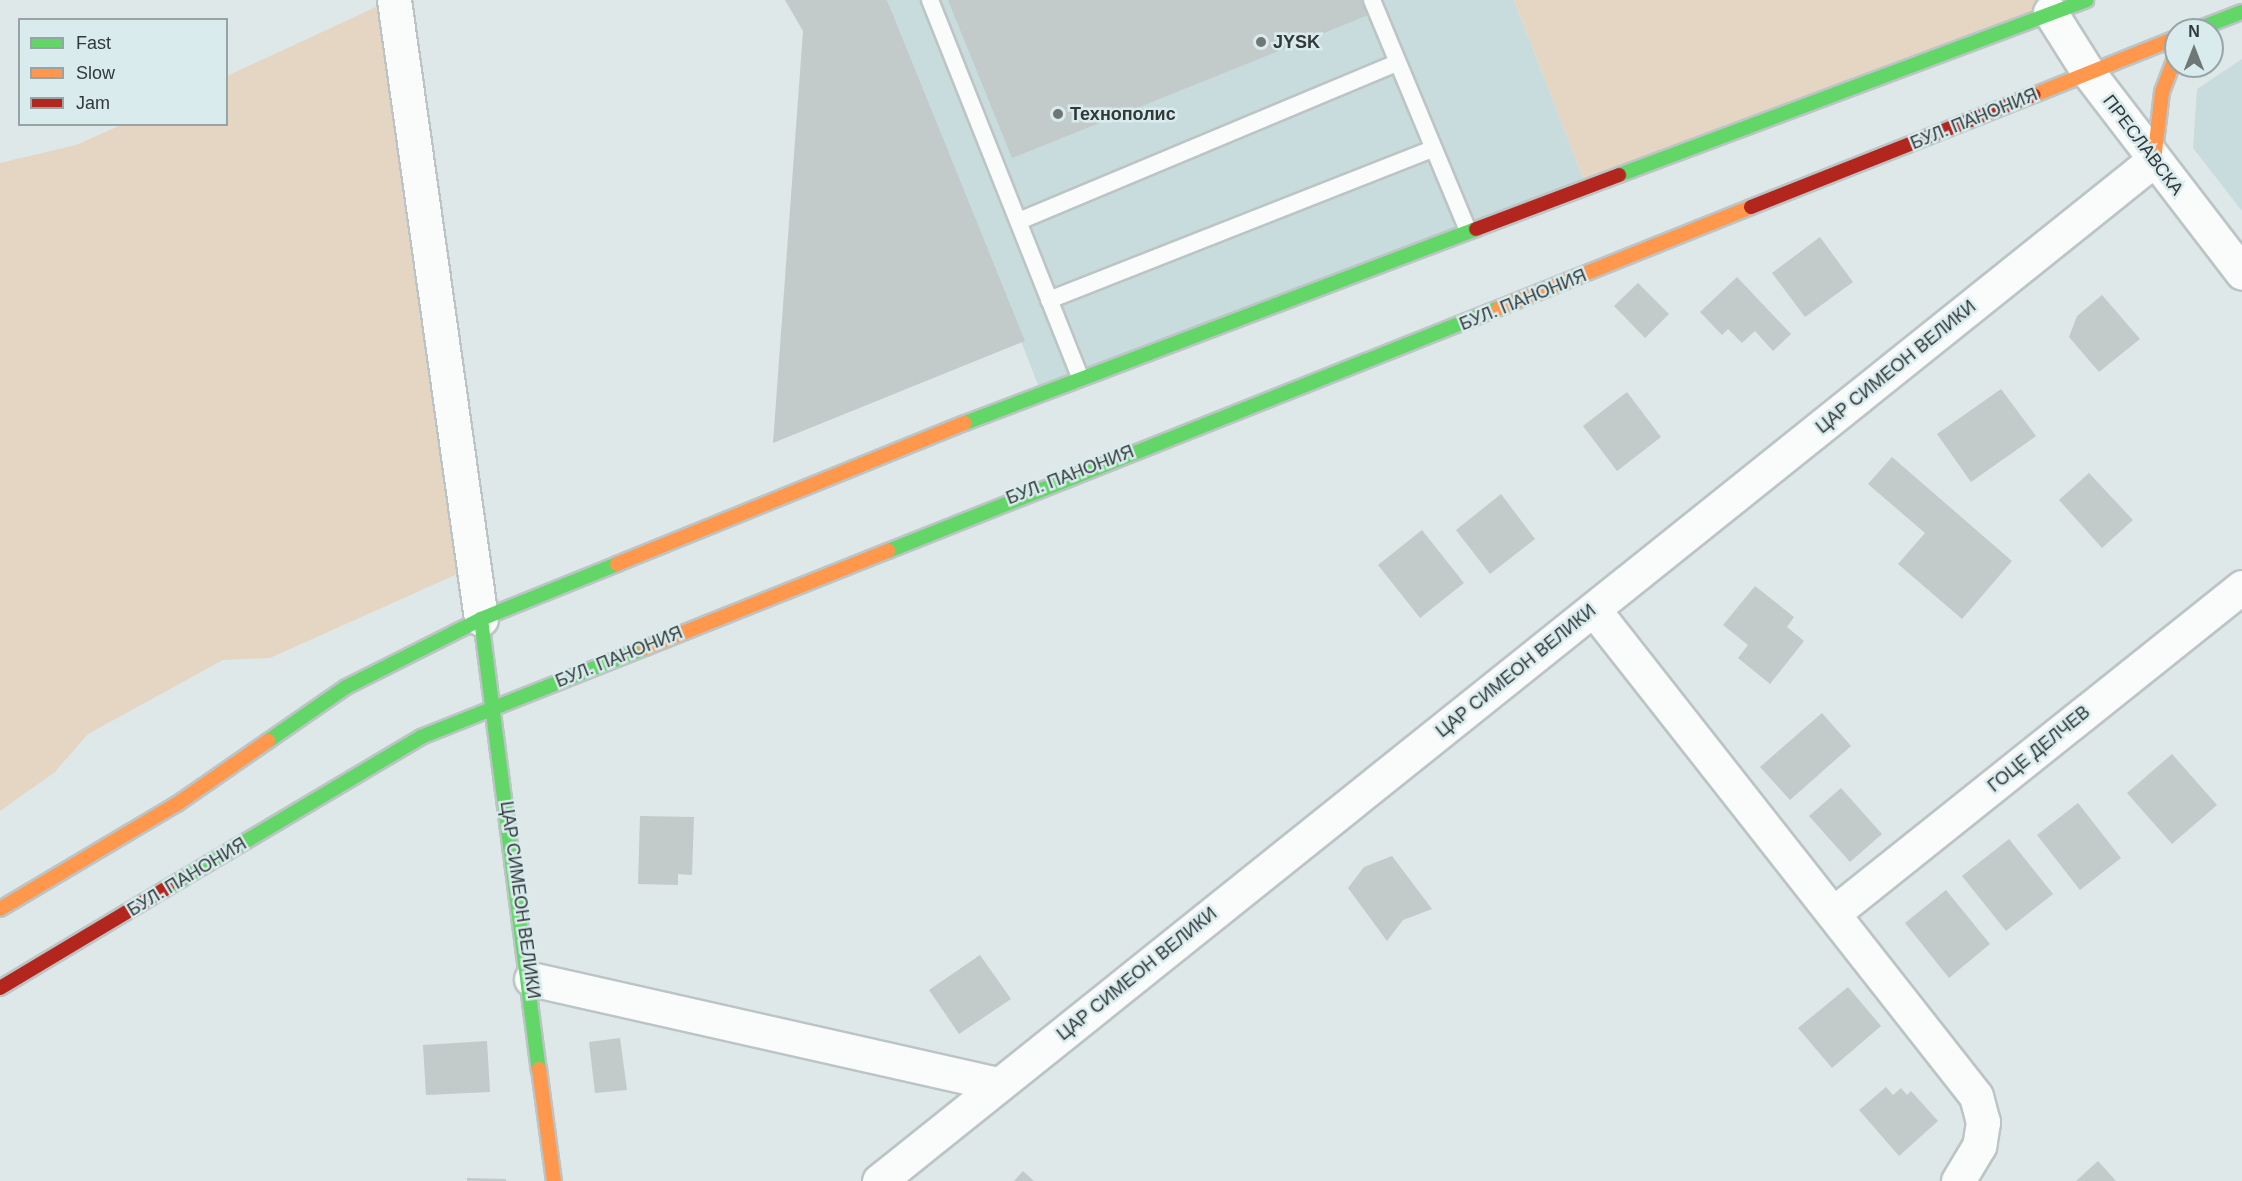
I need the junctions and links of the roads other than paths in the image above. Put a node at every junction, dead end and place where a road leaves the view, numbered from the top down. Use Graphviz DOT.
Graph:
graph roads {
  1 [pos="394,0"];
  2 [pos="930,0"];
  3 [pos="1372,0"];
  4 [pos="2086,0"];
  5 [pos="2050,12"];
  6 [pos="2242,13"];
  7 [pos="2224,20"];
  8 [pos="2224,23"];
  9 [pos="2164,43"];
  10 [pos="1396,63"];
  11 [pos="2088,72"];
  12 [pos="2167,78"];
  13 [pos="1432,149"];
  14 [pos="2154,160"];
  15 [pos="1018,221"];
  16 [pos="1467,228"];
  17 [pos="2242,273"];
  18 [pos="1049,300"];
  19 [pos="1080,377"];
  20 [pos="2242,587"];
  21 [pos="1594,610"];
  22 [pos="481,619"];
  23 [pos="494,707"];
  24 [pos="0,909"];
  25 [pos="1835,912"];
  26 [pos="531,979"];
  27 [pos="0,988"];
  28 [pos="998,1084"];
  29 [pos="890,1178"];
  30 [pos="554,1181"];
  31 [pos="1958,1181"];
  1 -- 22 [label="street"];
  2 -- 15 [label="lane"];
  3 -- 10 [label="lane"];
  4 -- 5 [label="main road"];
  5 -- 11 [label="street, ПРЕСЛАВСКА"];
  5 -- 16 [label="main road"];
  6 -- 7 [label="main road"];
  6 -- 8 [label="main road"];
  9 -- 11 [label="main road, БУЛ. ПАНОНИЯ"];
  10 -- 13 [label="lane"];
  10 -- 15 [label="lane"];
  11 -- 14 [label="street, ПРЕСЛАВСКА"];
  11 -- 23 [label="main road, БУЛ. ПАНОНИЯ"];
  12 -- 14 [label="main road"];
  13 -- 16 [label="lane"];
  13 -- 18 [label="lane"];
  14 -- 17 [label="street, ПРЕСЛАВСКА"];
  14 -- 21 [label="street, ЦАР СИМЕОН ВЕЛИКИ"];
  15 -- 18 [label="lane"];
  16 -- 19 [label="main road"];
  18 -- 19 [label="lane"];
  19 -- 22 [label="main road"];
  20 -- 25 [label="street, ГОЦЕ ДЕЛЧЕВ"];
  21 -- 25 [label="street"];
  21 -- 28 [label="street, ЦАР СИМЕОН ВЕЛИКИ"];
  22 -- 23 [label="main road, ЦАР СИМЕОН ВЕЛИКИ"];
  22 -- 24 [label="main road"];
  23 -- 26 [label="main road, ЦАР СИМЕОН ВЕЛИКИ"];
  23 -- 27 [label="main road, БУЛ. ПАНОНИЯ"];
  25 -- 31 [label="street"];
  26 -- 28 [label="street"];
  26 -- 30 [label="main road, ЦАР СИМЕОН ВЕЛИКИ"];
  28 -- 29 [label="street, ЦАР СИМЕОН ВЕЛИКИ"];
}
